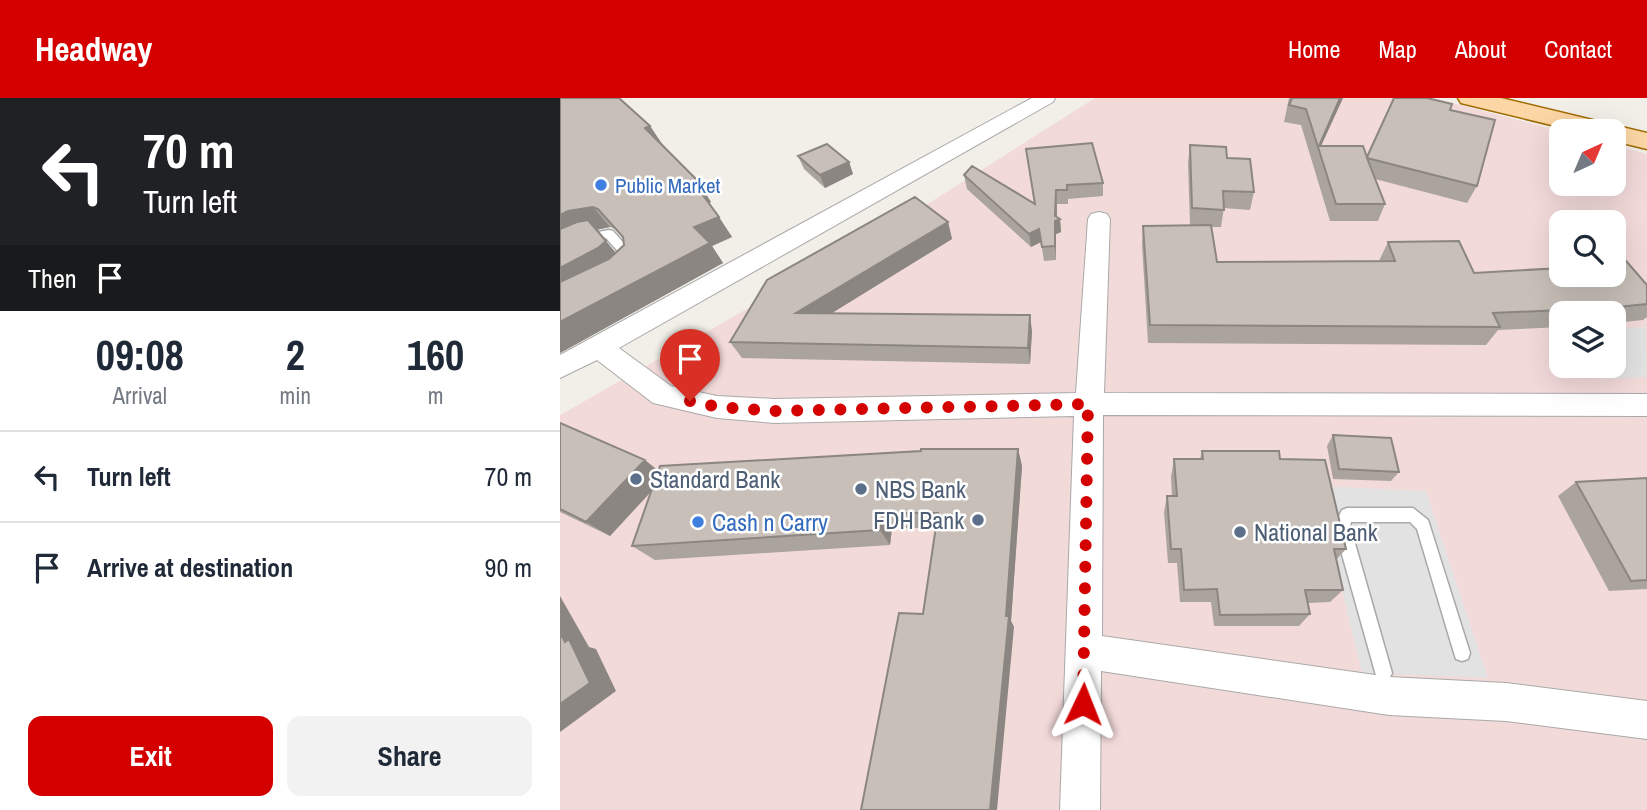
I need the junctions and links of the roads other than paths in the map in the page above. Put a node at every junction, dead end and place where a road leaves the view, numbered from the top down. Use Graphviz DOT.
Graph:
graph roads {
  1 [pos="1001,98"];
  2 [pos="1046,98"];
  3 [pos="1469,98"];
  4 [pos="1020,112"];
  5 [pos="1557,119"];
  6 [pos="1626,136"];
  7 [pos="1647,141"];
  8 [pos="1099,219"];
  9 [pos="560,251"];
  10 [pos="621,274"];
  11 [pos="599,347"];
  12 [pos="560,369"];
  13 [pos="1088,404"];
  14 [pos="1647,405"];
  15 [pos="1085,651"];
  16 [pos="1462,653"];
  17 [pos="1383,673"];
  18 [pos="1647,719"];
  19 [pos="1080,810"];
  1 -- 4 [label="street"];
  2 -- 4 [label="street"];
  3 -- 5 [label="main road"];
  4 -- 11 [label="street"];
  6 -- 7 [label="main road"];
  8 -- 13 [label="street"];
  9 -- 10 [label="lane"];
  11 -- 12 [label="street"];
  11 -- 13 [label="street"];
  13 -- 14 [label="street"];
  13 -- 15 [label="street"];
  15 -- 18 [label="street"];
  15 -- 19 [label="street"];
  16 -- 17 [label="lane"];
}
